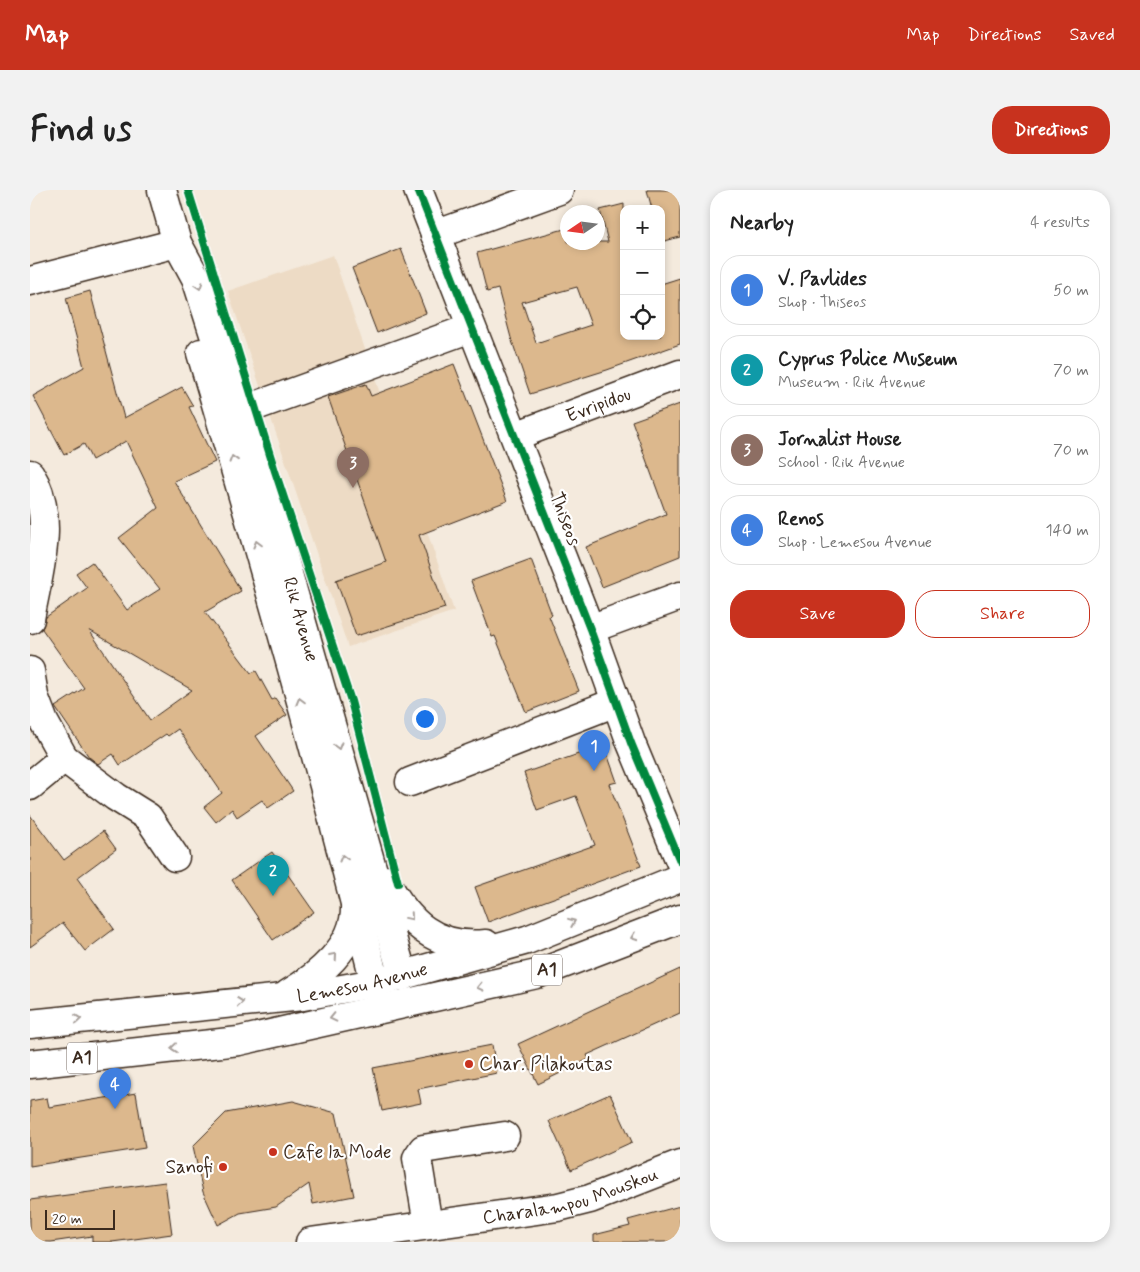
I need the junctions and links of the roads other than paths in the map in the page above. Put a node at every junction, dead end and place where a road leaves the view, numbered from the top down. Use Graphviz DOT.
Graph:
graph roads {
  1 [pos="162,190"];
  2 [pos="418,190"];
  3 [pos="559,190"];
  4 [pos="435,234"];
  5 [pos="178,243"];
  6 [pos="30,282"];
  7 [pos="471,328"];
  8 [pos="680,374"];
  9 [pos="239,412"];
  10 [pos="515,436"];
  11 [pos="30,474"];
  12 [pos="680,596"];
  13 [pos="30,619"];
  14 [pos="590,629"];
  15 [pos="30,671"];
  16 [pos="616,702"];
  17 [pos="64,758"];
  18 [pos="410,782"];
  19 [pos="30,786"];
  20 [pos="367,845"];
  21 [pos="175,857"];
  22 [pos="680,860"];
  23 [pos="680,878"];
  24 [pos="354,898"];
  25 [pos="680,919"];
  26 [pos="527,940"];
  27 [pos="406,989"];
  28 [pos="378,995"];
  29 [pos="282,998"];
  30 [pos="30,1024"];
  31 [pos="30,1064"];
  32 [pos="505,1136"];
  33 [pos="680,1164"];
  34 [pos="428,1225"];
  35 [pos="310,1242"];
  1 -- 5 [label="main road, Rik Avenue"];
  2 -- 4 [label="main road, Thiseos"];
  3 -- 4 [label="main road"];
  4 -- 7 [label="main road, Thiseos"];
  5 -- 6 [label="main road"];
  5 -- 9 [label="main road, Rik Avenue, one-way"];
  24 -- 5 [label="main road, Rik Avenue, one-way"];
  7 -- 9 [label="main road"];
  7 -- 10 [label="main road, Thiseos"];
  8 -- 10 [label="main road, Evripidou"];
  9 -- 20 [label="main road, Rik Avenue, one-way"];
  10 -- 14 [label="main road, Thiseos"];
  11 -- 13 [label="main road"];
  12 -- 14 [label="main road"];
  14 -- 16 [label="main road, Thiseos"];
  15 -- 17 [label="main road"];
  16 -- 18 [label="main road"];
  16 -- 22 [label="main road, Thiseos"];
  17 -- 19 [label="main road"];
  17 -- 21 [label="main road"];
  20 -- 26 [label="main road, one-way"];
  20 -- 27 [label="main road, Rik Avenue"];
  26 -- 23 [label="main road, Lemesou Avenue / A1, one-way"];
  24 -- 28 [label="main road, Rik Avenue"];
  29 -- 24 [label="main road, one-way"];
  25 -- 27 [label="main road, Lemesou Avenue / A1, one-way"];
  26 -- 27 [label="main road, Lemesou Avenue / A1"];
  27 -- 28 [label="main road, Lemesou Avenue / A1"];
  28 -- 29 [label="main road, Lemesou Avenue / A1"];
  28 -- 31 [label="main road, Lemesou Avenue / A1, one-way"];
  30 -- 29 [label="main road, Lemesou Avenue / A1, one-way"];
  32 -- 34 [label="main road"];
  33 -- 34 [label="main road, Charalampou Mouskou"];
  34 -- 35 [label="main road, Charalampou Mouskou"];
}
